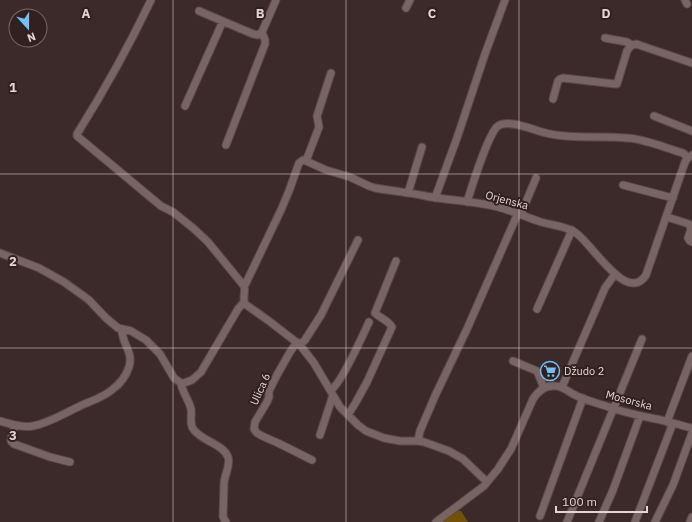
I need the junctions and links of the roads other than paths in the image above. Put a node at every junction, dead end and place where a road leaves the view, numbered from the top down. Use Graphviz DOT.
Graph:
graph roads {
  1 [pos="151,0"];
  2 [pos="276,0"];
  3 [pos="410,0"];
  4 [pos="505,0"];
  5 [pos="406,8"];
  6 [pos="199,11"];
  7 [pos="223,21"];
  8 [pos="262,32"];
  9 [pos="605,38"];
  10 [pos="632,45"];
  11 [pos="692,63"];
  12 [pos="331,73"];
  13 [pos="553,99"];
  14 [pos="185,106"];
  15 [pos="654,116"];
  16 [pos="692,131"];
  17 [pos="226,145"];
  18 [pos="422,147"];
  19 [pos="690,156"];
  20 [pos="306,161"];
  21 [pos="536,178"];
  22 [pos="623,185"];
  23 [pos="408,193"];
  24 [pos="436,198"];
  25 [pos="673,198"];
  26 [pos="466,202"];
  27 [pos="520,214"];
  28 [pos="667,217"];
  29 [pos="572,230"];
  30 [pos="358,240"];
  31 [pos="692,242"];
  32 [pos="0,254"];
  33 [pos="396,261"];
  34 [pos="615,274"];
  35 [pos="244,286"];
  36 [pos="244,302"];
  37 [pos="537,309"];
  38 [pos="369,322"];
  39 [pos="122,329"];
  40 [pos="642,339"];
  41 [pos="299,343"];
  42 [pos="692,356"];
  43 [pos="513,361"];
  44 [pos="181,383"];
  45 [pos="562,387"];
  46 [pos="544,388"];
  47 [pos="332,392"];
  48 [pos="583,398"];
  49 [pos="614,409"];
  50 [pos="348,415"];
  51 [pos="640,416"];
  52 [pos="0,421"];
  53 [pos="670,422"];
  54 [pos="15,425"];
  55 [pos="692,428"];
  56 [pos="692,433"];
  57 [pos="320,435"];
  58 [pos="418,441"];
  59 [pos="312,460"];
  60 [pos="70,462"];
  61 [pos="487,482"];
  62 [pos="540,516"];
  63 [pos="692,516"];
  64 [pos="226,522"];
  65 [pos="436,522"];
  66 [pos="567,522"];
  67 [pos="599,522"];
  68 [pos="635,522"];
  69 [pos="655,522"];
  70 [pos="690,522"];
  1 -- 35 [label="street"];
  2 -- 8 [label="street"];
  3 -- 5 [label="street"];
  4 -- 24 [label="street"];
  6 -- 7 [label="street"];
  7 -- 8 [label="street"];
  7 -- 14 [label="street"];
  8 -- 17 [label="street"];
  9 -- 10 [label="street"];
  10 -- 11 [label="street"];
  10 -- 13 [label="street"];
  12 -- 20 [label="street"];
  15 -- 16 [label="street"];
  18 -- 23 [label="street"];
  19 -- 25 [label="street, Orjenska"];
  19 -- 26 [label="street"];
  20 -- 23 [label="street, Orjenska"];
  20 -- 35 [label="street"];
  21 -- 27 [label="street"];
  22 -- 25 [label="street"];
  23 -- 24 [label="street, Orjenska"];
  24 -- 26 [label="street, Orjenska"];
  25 -- 28 [label="street, Orjenska"];
  26 -- 27 [label="street, Orjenska"];
  27 -- 29 [label="street, Orjenska"];
  27 -- 58 [label="street"];
  28 -- 31 [label="street"];
  28 -- 34 [label="street, Orjenska"];
  29 -- 34 [label="street, Orjenska"];
  29 -- 37 [label="street"];
  30 -- 41 [label="street"];
  32 -- 39 [label="street"];
  33 -- 50 [label="street"];
  34 -- 45 [label="street"];
  35 -- 36 [label="street"];
  36 -- 41 [label="street"];
  36 -- 44 [label="street"];
  38 -- 47 [label="street"];
  39 -- 44 [label="street"];
  39 -- 54 [label="street"];
  40 -- 49 [label="street"];
  41 -- 47 [label="street"];
  41 -- 59 [label="street, Ulica 6"];
  42 -- 53 [label="street"];
  43 -- 46 [label="street"];
  44 -- 64 [label="street"];
  45 -- 46 [label="street"];
  45 -- 48 [label="street, Mosorska"];
  46 -- 61 [label="street"];
  47 -- 50 [label="street"];
  47 -- 57 [label="street"];
  48 -- 49 [label="street, Mosorska"];
  48 -- 62 [label="street"];
  49 -- 51 [label="street, Mosorska"];
  49 -- 66 [label="street"];
  50 -- 58 [label="street"];
  51 -- 53 [label="street, Mosorska"];
  51 -- 67 [label="street"];
  52 -- 54 [label="street"];
  53 -- 55 [label="street, Mosorska"];
  53 -- 68 [label="street"];
  54 -- 60 [label="street"];
  56 -- 69 [label="street"];
  58 -- 61 [label="street"];
  61 -- 65 [label="street"];
  63 -- 70 [label="street"];
}
